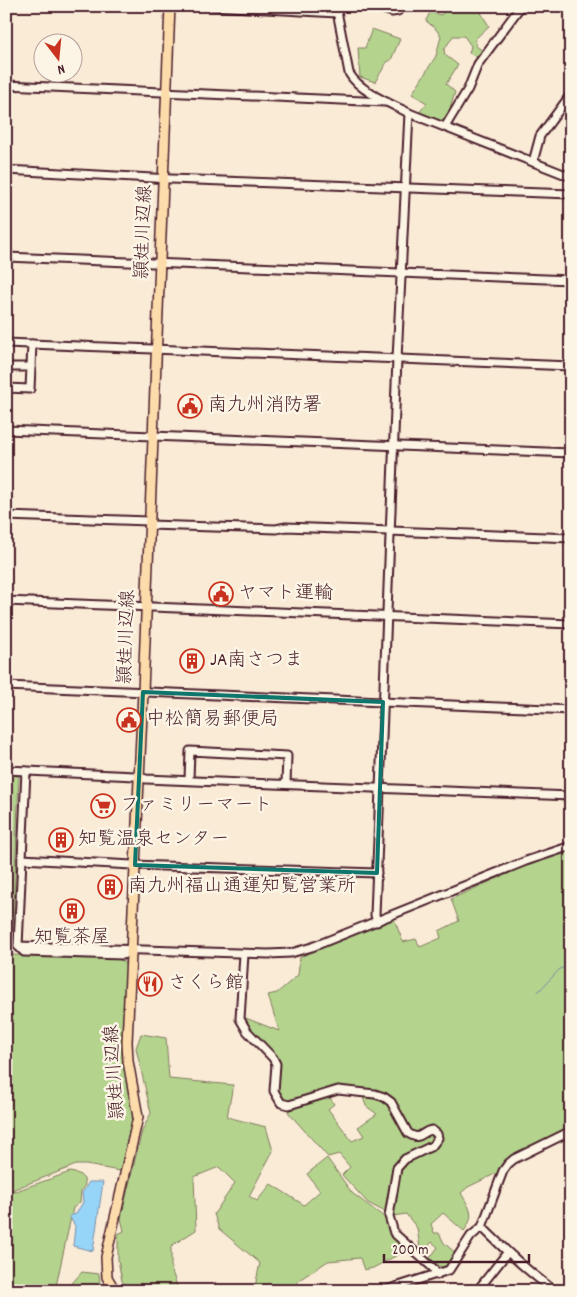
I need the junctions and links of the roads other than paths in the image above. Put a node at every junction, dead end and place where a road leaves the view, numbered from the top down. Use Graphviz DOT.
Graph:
graph roads {
  1 [pos="170,6"];
  2 [pos="212,6"];
  3 [pos="374,6"];
  4 [pos="400,6"];
  5 [pos="521,6"];
  6 [pos="336,10"];
  7 [pos="6,85"];
  8 [pos="167,92"];
  9 [pos="571,94"];
  10 [pos="385,102"];
  11 [pos="409,113"];
  12 [pos="445,127"];
  13 [pos="533,162"];
  14 [pos="6,170"];
  15 [pos="571,177"];
  16 [pos="163,178"];
  17 [pos="404,188"];
  18 [pos="571,194"];
  19 [pos="6,257"];
  20 [pos="160,264"];
  21 [pos="401,273"];
  22 [pos="571,280"];
  23 [pos="6,343"];
  24 [pos="32,344"];
  25 [pos="155,350"];
  26 [pos="397,359"];
  27 [pos="571,366"];
  28 [pos="6,367"];
  29 [pos="31,367"];
  30 [pos="6,388"];
  31 [pos="6,430"];
  32 [pos="153,436"];
  33 [pos="394,446"];
  34 [pos="571,453"];
  35 [pos="6,516"];
  36 [pos="149,523"];
  37 [pos="390,531"];
  38 [pos="571,538"];
  39 [pos="6,601"];
  40 [pos="146,606"];
  41 [pos="386,616"];
  42 [pos="571,624"];
  43 [pos="6,686"];
  44 [pos="142,692"];
  45 [pos="383,702"];
  46 [pos="571,710"];
  47 [pos="6,770"];
  48 [pos="26,771"];
  49 [pos="138,777"];
  50 [pos="189,780"];
  51 [pos="286,784"];
  52 [pos="380,788"];
  53 [pos="571,796"];
  54 [pos="571,846"];
  55 [pos="22,859"];
  56 [pos="135,865"];
  57 [pos="377,873"];
  58 [pos="377,922"];
  59 [pos="131,949"];
  60 [pos="244,954"];
  61 [pos="571,1131"];
  62 [pos="482,1227"];
  63 [pos="507,1253"];
  64 [pos="437,1275"];
  65 [pos="115,1291"];
  66 [pos="383,1291"];
  67 [pos="477,1291"];
  68 [pos="555,1291"];
  1 -- 8 [label="main road, 頴娃川辺線"];
  2 -- 6 [label="street"];
  3 -- 4 [label="street"];
  5 -- 12 [label="street"];
  6 -- 10 [label="street"];
  7 -- 8 [label="street"];
  8 -- 10 [label="street"];
  8 -- 16 [label="main road, 頴娃川辺線"];
  9 -- 13 [label="street"];
  10 -- 11 [label="street"];
  11 -- 12 [label="street"];
  11 -- 17 [label="street"];
  12 -- 13 [label="street"];
  13 -- 15 [label="street"];
  14 -- 16 [label="street"];
  16 -- 17 [label="street"];
  16 -- 20 [label="main road, 頴娃川辺線"];
  17 -- 18 [label="street"];
  17 -- 21 [label="street"];
  19 -- 20 [label="street"];
  20 -- 21 [label="street"];
  20 -- 25 [label="main road, 頴娃川辺線"];
  21 -- 22 [label="street"];
  21 -- 26 [label="street"];
  23 -- 24 [label="street"];
  24 -- 25 [label="street"];
  24 -- 29 [label="street"];
  25 -- 26 [label="street"];
  25 -- 32 [label="main road, 頴娃川辺線"];
  26 -- 27 [label="street"];
  26 -- 33 [label="street"];
  28 -- 29 [label="street"];
  29 -- 30 [label="street"];
  31 -- 32 [label="street"];
  32 -- 33 [label="street"];
  32 -- 36 [label="main road, 頴娃川辺線"];
  33 -- 34 [label="street"];
  33 -- 37 [label="street"];
  35 -- 36 [label="street"];
  36 -- 37 [label="street"];
  36 -- 40 [label="main road, 頴娃川辺線"];
  37 -- 38 [label="street"];
  37 -- 41 [label="street"];
  39 -- 40 [label="street"];
  40 -- 41 [label="street"];
  40 -- 44 [label="main road, 頴娃川辺線"];
  41 -- 42 [label="street"];
  41 -- 45 [label="street"];
  43 -- 44 [label="street"];
  44 -- 45 [label="street"];
  44 -- 49 [label="main road, 頴娃川辺線"];
  45 -- 46 [label="street"];
  45 -- 52 [label="street"];
  47 -- 48 [label="street"];
  48 -- 49 [label="street"];
  48 -- 55 [label="street"];
  49 -- 50 [label="street"];
  49 -- 56 [label="main road, 頴娃川辺線"];
  50 -- 51 [label="street"];
  50 -- 51 [label="street"];
  51 -- 52 [label="street"];
  52 -- 53 [label="street"];
  52 -- 57 [label="street"];
  54 -- 58 [label="street"];
  55 -- 56 [label="street"];
  55 -- 59 [label="street"];
  56 -- 57 [label="street"];
  56 -- 59 [label="main road, 頴娃川辺線"];
  57 -- 58 [label="street"];
  58 -- 60 [label="street"];
  59 -- 60 [label="street"];
  59 -- 65 [label="main road, 頴娃川辺線"];
  60 -- 64 [label="street"];
  61 -- 62 [label="street"];
  62 -- 63 [label="street"];
  62 -- 64 [label="street"];
  63 -- 67 [label="street"];
  63 -- 68 [label="street"];
  64 -- 66 [label="street"];
}
